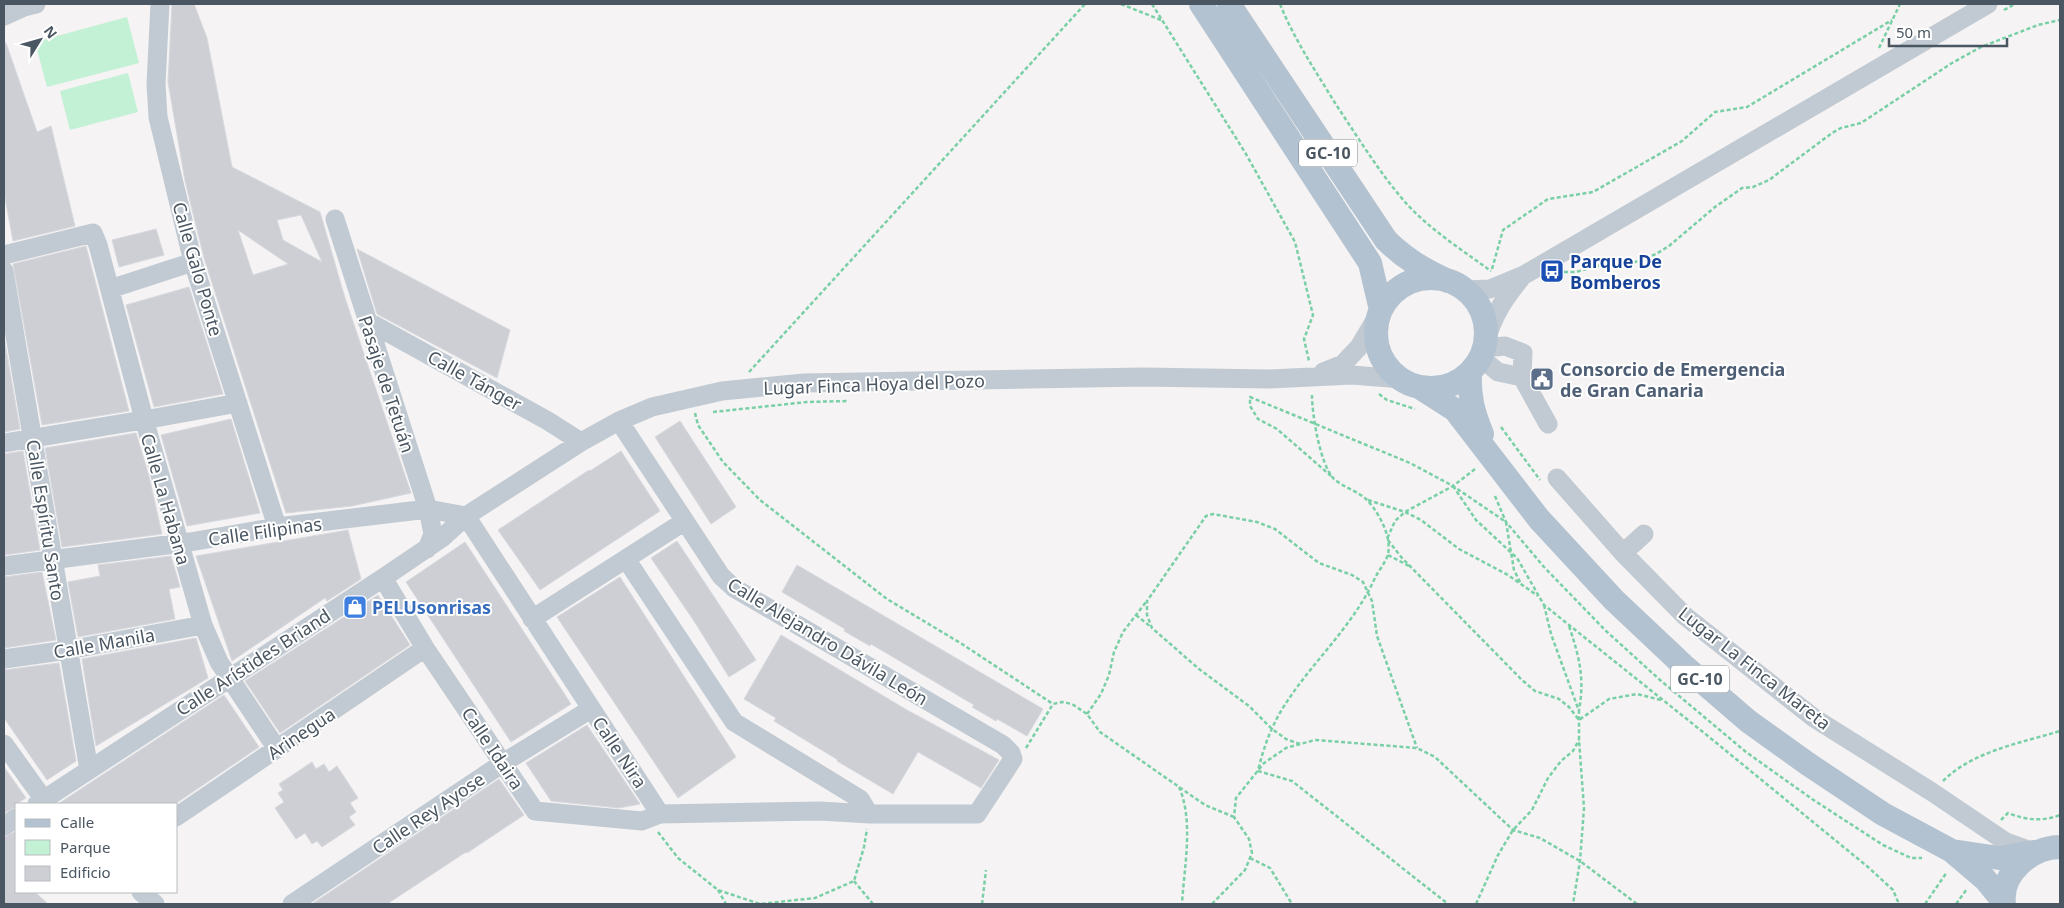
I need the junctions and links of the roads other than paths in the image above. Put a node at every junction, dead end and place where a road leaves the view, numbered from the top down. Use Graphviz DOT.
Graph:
graph roads {
  1 [pos="36,4"];
  2 [pos="160,4"];
  3 [pos="1201,4"];
  4 [pos="1229,4"];
  5 [pos="1243,4"];
  6 [pos="1988,4"];
  7 [pos="4,16"];
  8 [pos="1262,54"];
  9 [pos="335,219"];
  10 [pos="4,255"];
  11 [pos="193,262"];
  12 [pos="4,271"];
  13 [pos="1524,275"];
  14 [pos="1457,286"];
  15 [pos="110,289"];
  16 [pos="1382,310"];
  17 [pos="367,321"];
  18 [pos="1480,355"];
  19 [pos="1313,377"];
  20 [pos="1522,377"];
  21 [pos="1410,383"];
  22 [pos="238,403"];
  23 [pos="144,420"];
  24 [pos="619,421"];
  25 [pos="1548,424"];
  26 [pos="33,438"];
  27 [pos="581,442"];
  28 [pos="4,443"];
  29 [pos="1485,461"];
  30 [pos="1557,478"];
  31 [pos="428,509"];
  32 [pos="466,516"];
  33 [pos="685,521"];
  34 [pos="278,527"];
  35 [pos="1644,534"];
  36 [pos="178,543"];
  37 [pos="427,549"];
  38 [pos="1623,553"];
  39 [pos="626,558"];
  40 [pos="53,559"];
  41 [pos="4,566"];
  42 [pos="383,578"];
  43 [pos="532,618"];
  44 [pos="203,625"];
  45 [pos="425,648"];
  46 [pos="68,650"];
  47 [pos="4,659"];
  48 [pos="229,677"];
  49 [pos="591,709"];
  50 [pos="4,744"];
  51 [pos="277,749"];
  52 [pos="503,764"];
  53 [pos="88,770"];
  54 [pos="42,803"];
  55 [pos="660,814"];
  56 [pos="869,814"];
  57 [pos="178,816"];
  58 [pos="15,819"];
  59 [pos="4,826"];
  60 [pos="2060,846"];
  61 [pos="2034,852"];
  62 [pos="1947,855"];
  63 [pos="142,893"];
  64 [pos="2004,902"];
  65 [pos="155,904"];
  66 [pos="292,904"];
  1 -- 7 [label="street"];
  2 -- 11 [label="street, Calle Galo Ponte"];
  3 -- 16 [label="main road, GC-10"];
  4 -- 8 [label="main road, GC-10"];
  5 -- 8 [label="main road"];
  6 -- 13 [label="street"];
  8 -- 14 [label="main road, GC-10"];
  9 -- 17 [label="street, Pasaje de Tetuán"];
  10 -- 15 [label="street, Calle La Habana"];
  11 -- 15 [label="street"];
  11 -- 22 [label="street, Calle Galo Ponte"];
  12 -- 26 [label="street, Calle Espíritu Santo"];
  13 -- 14 [label="street"];
  13 -- 18 [label="street"];
  14 -- 16 [label="main road, GC-10"];
  14 -- 18 [label="main road, GC-10"];
  15 -- 23 [label="street, Calle La Habana"];
  16 -- 19 [label="street, Lugar Finca Hoya del Pozo"];
  16 -- 21 [label="main road, GC-10"];
  17 -- 27 [label="street, Calle Tánger"];
  17 -- 31 [label="street, Pasaje de Tetuán"];
  18 -- 20 [label="street"];
  18 -- 20 [label="street"];
  18 -- 21 [label="main road"];
  18 -- 29 [label="main road, GC-10"];
  19 -- 21 [label="street, Lugar Finca Hoya del Pozo"];
  19 -- 24 [label="street, Lugar Finca Hoya del Pozo"];
  20 -- 25 [label="street"];
  21 -- 29 [label="main road, GC-10"];
  22 -- 23 [label="street"];
  22 -- 34 [label="street, Calle Galo Ponte"];
  23 -- 26 [label="street"];
  23 -- 36 [label="street, Calle La Habana"];
  24 -- 27 [label="street, Lugar Finca Hoya del Pozo"];
  24 -- 33 [label="street, Calle Alejandro Dávila León"];
  26 -- 28 [label="street"];
  26 -- 40 [label="street, Calle Espíritu Santo"];
  27 -- 32 [label="street, Lugar Finca Hoya del Pozo"];
  29 -- 62 [label="main road, GC-10"];
  30 -- 38 [label="street, Lugar La Finca Mareta"];
  31 -- 32 [label="street, Calle Filipinas"];
  31 -- 34 [label="street, Calle Filipinas"];
  31 -- 37 [label="street, Pasaje de Tetuán"];
  32 -- 37 [label="street, Calle Arístides Briand"];
  32 -- 43 [label="street, Calle Nira"];
  33 -- 39 [label="street"];
  33 -- 56 [label="street, Calle Alejandro Dávila León"];
  34 -- 36 [label="street, Calle Filipinas"];
  35 -- 38 [label="street"];
  36 -- 40 [label="street, Calle Filipinas"];
  36 -- 44 [label="street, Calle La Habana"];
  37 -- 42 [label="street, Calle Arístides Briand"];
  38 -- 61 [label="street, Lugar La Finca Mareta"];
  39 -- 43 [label="street"];
  39 -- 56 [label="street"];
  40 -- 41 [label="street, Calle Filipinas"];
  40 -- 46 [label="street, Calle Espíritu Santo"];
  42 -- 45 [label="street, Calle Idaira"];
  42 -- 48 [label="street, Calle Arístides Briand"];
  43 -- 49 [label="street, Calle Nira"];
  44 -- 46 [label="street, Calle Manila"];
  44 -- 48 [label="street, Calle La Habana"];
  45 -- 51 [label="street, Arinegua"];
  45 -- 52 [label="street, Calle Idaira"];
  46 -- 47 [label="street, Calle Manila"];
  46 -- 53 [label="street, Calle Espíritu Santo"];
  48 -- 51 [label="street, Calle La Habana"];
  48 -- 53 [label="street, Calle Arístides Briand"];
  49 -- 52 [label="street, Calle Rey Ayose"];
  49 -- 55 [label="street, Calle Nira"];
  50 -- 54 [label="street"];
  51 -- 57 [label="street, Arinegua"];
  52 -- 55 [label="street, Calle Idaira"];
  52 -- 66 [label="street, Calle Rey Ayose"];
  53 -- 54 [label="street, Calle Arístides Briand"];
  55 -- 56 [label="street"];
  58 -- 59 [label="street"];
  60 -- 61 [label="main road, GC-10"];
  61 -- 62 [label="main road, GC-10"];
  61 -- 64 [label="main road, GC-10"];
  62 -- 64 [label="main road, GC-10"];
  63 -- 65 [label="street"];
}
